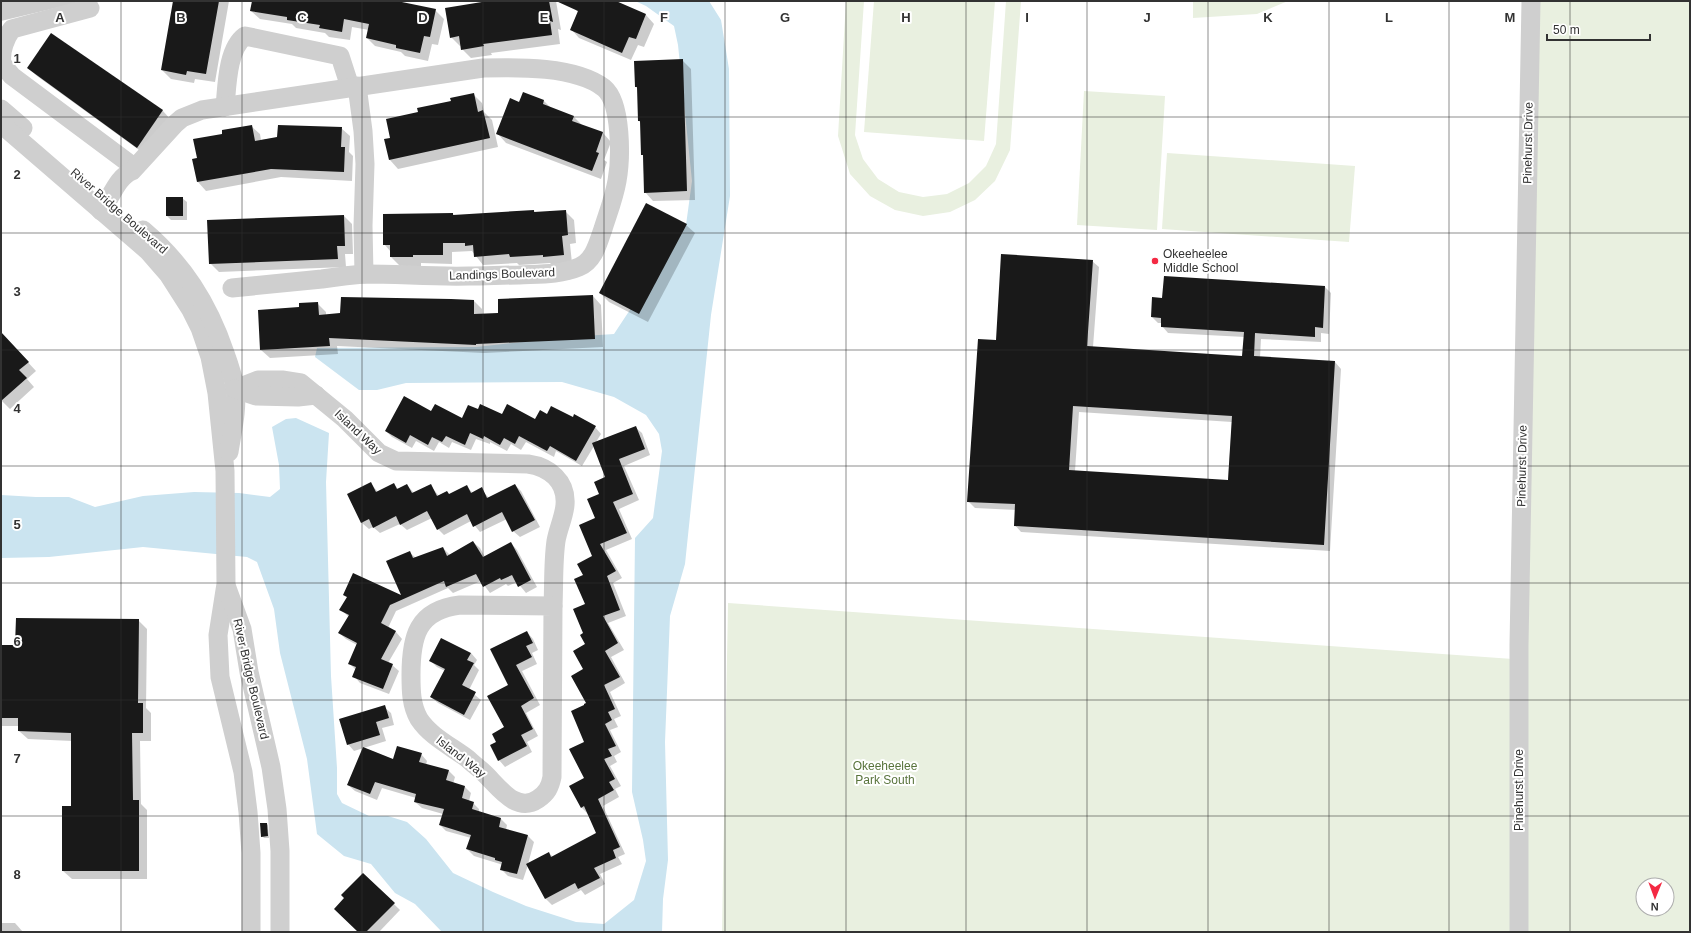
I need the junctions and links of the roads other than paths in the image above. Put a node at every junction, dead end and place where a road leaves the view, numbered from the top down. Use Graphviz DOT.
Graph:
graph roads {
  1 [pos="1530,1"];
  2 [pos="90,8"];
  3 [pos="354,87"];
  4 [pos="225,107"];
  5 [pos="1,109"];
  6 [pos="1,124"];
  7 [pos="133,169"];
  8 [pos="108,209"];
  9 [pos="364,274"];
  10 [pos="232,288"];
  11 [pos="235,389"];
  12 [pos="225,471"];
  13 [pos="226,584"];
  14 [pos="553,606"];
  15 [pos="267,752"];
  16 [pos="239,759"];
  17 [pos="280,930"];
  18 [pos="251,931"];
  19 [pos="1519,932"];
  1 -- 19 [label="street, Pinehurst Drive"];
  2 -- 7 [label="street"];
  3 -- 4 [label="street, Landings Boulevard"];
  3 -- 4 [label="street"];
  3 -- 9 [label="street"];
  3 -- 9 [label="street, Landings Boulevard"];
  4 -- 7 [label="street, Landings Boulevard"];
  5 -- 8 [label="street, River Bridge Boulevard"];
  6 -- 8 [label="street, River Bridge Boulevard"];
  7 -- 8 [label="street"];
  8 -- 11 [label="street, River Bridge Boulevard"];
  8 -- 12 [label="street, River Bridge Boulevard"];
  9 -- 10 [label="street, Landings Boulevard"];
  11 -- 12 [label="street, River Bridge Boulevard"];
  11 -- 14 [label="street, Island Way"];
  12 -- 13 [label="street, River Bridge Boulevard"];
  13 -- 15 [label="street, River Bridge Boulevard"];
  13 -- 16 [label="street, River Bridge Boulevard"];
  14 -- 14 [label="street, Island Way"];
  15 -- 16 [label="street, River Bridge Boulevard"];
  15 -- 17 [label="street, River Bridge Boulevard"];
  16 -- 18 [label="street, River Bridge Boulevard"];
  17 -- 18 [label="street, River Bridge Boulevard"];
}
